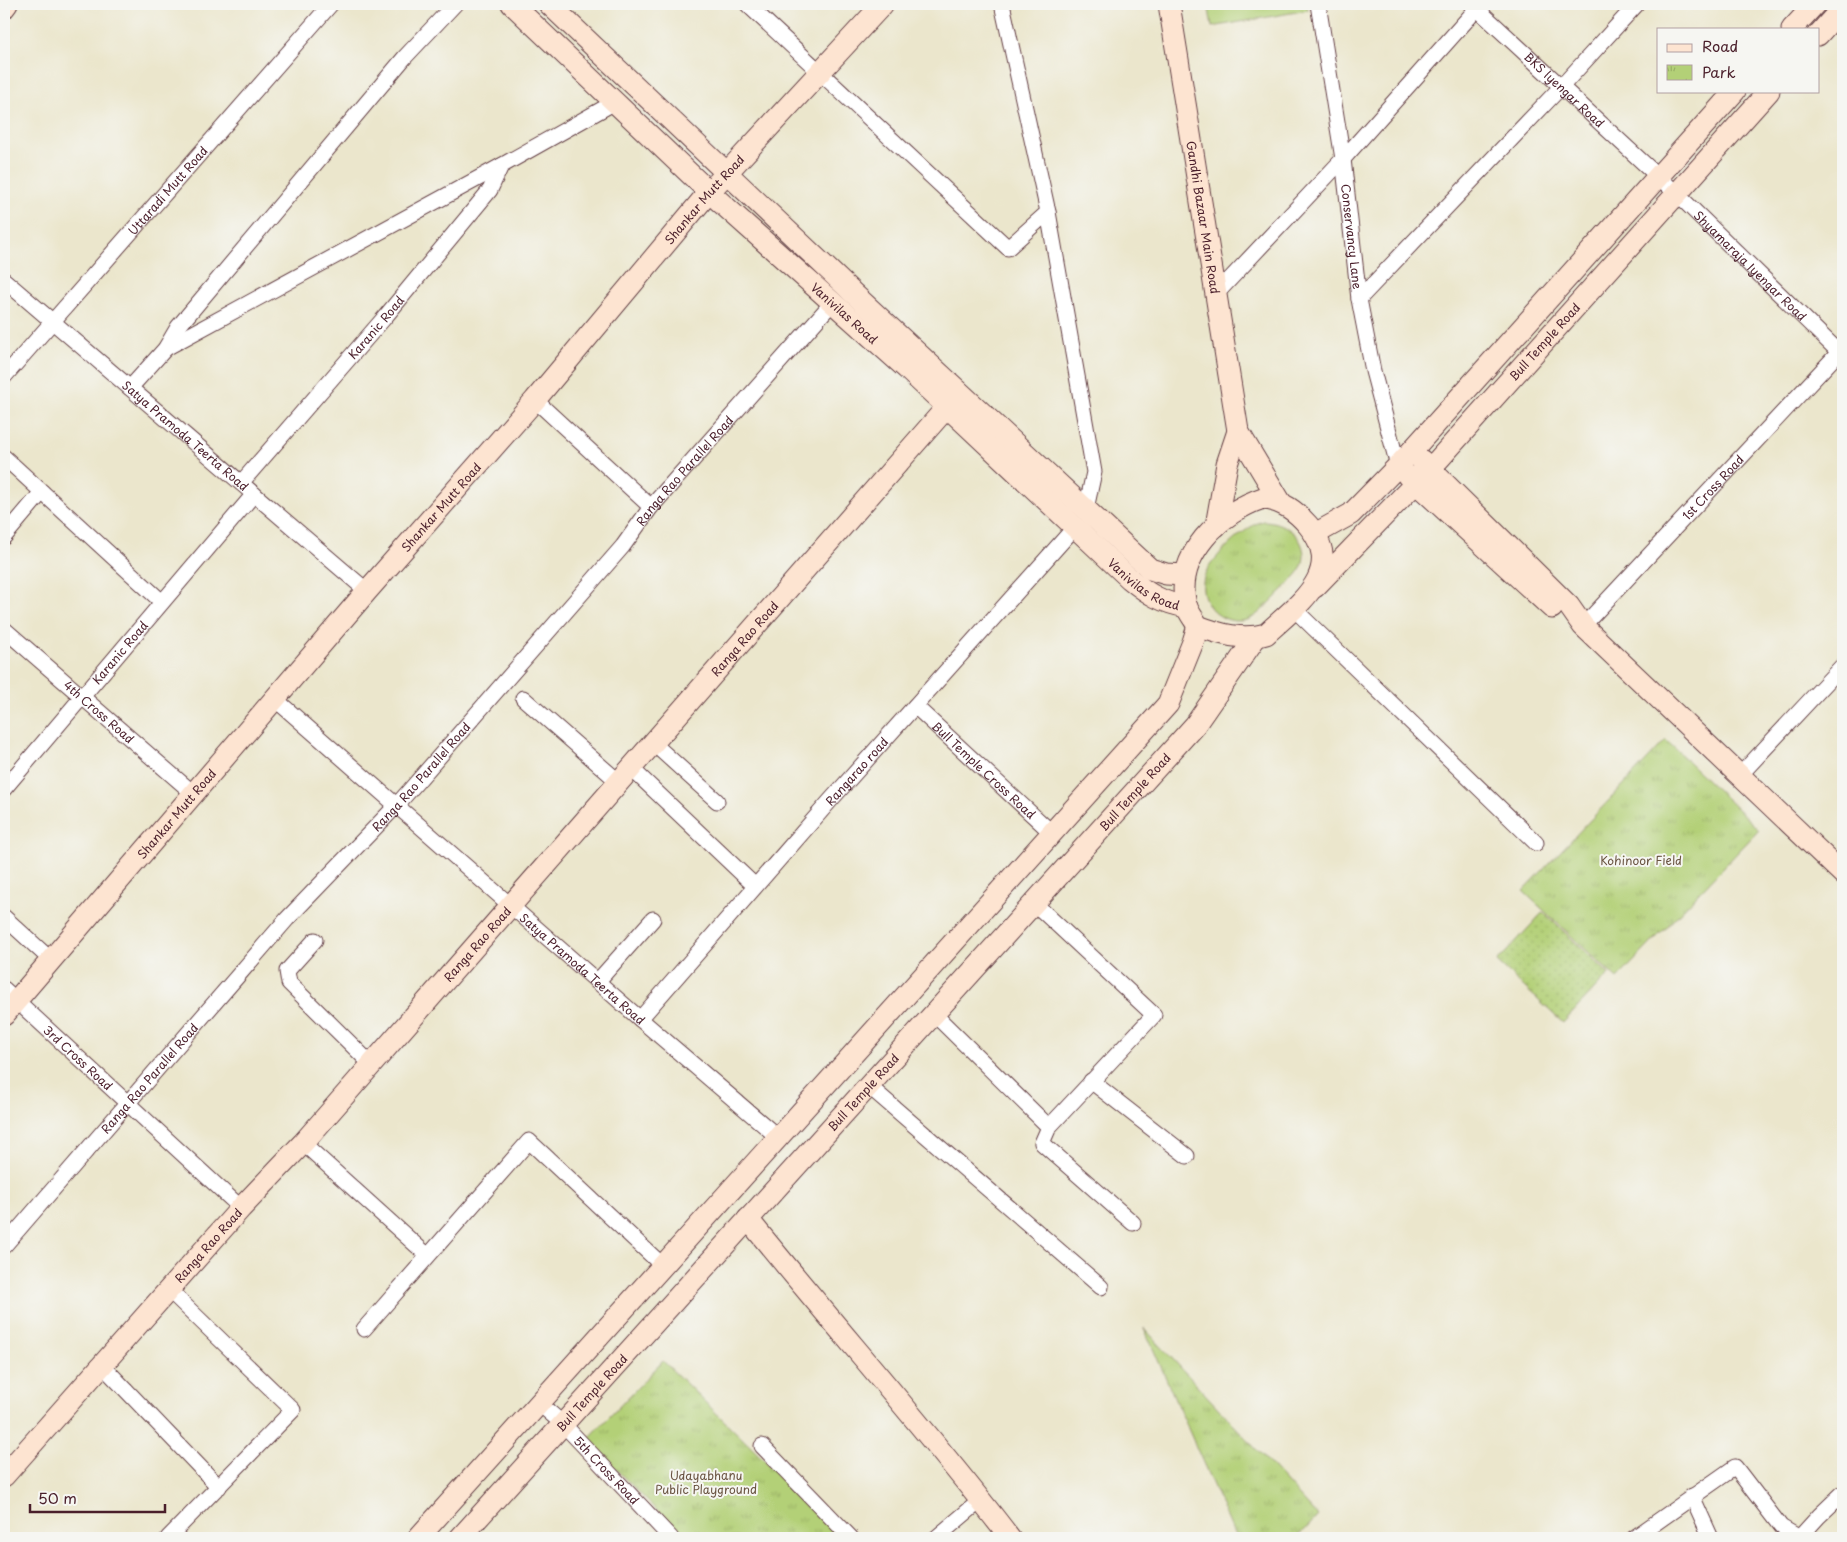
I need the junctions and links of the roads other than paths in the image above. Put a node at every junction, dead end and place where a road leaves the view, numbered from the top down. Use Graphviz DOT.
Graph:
graph roads {
  1 [pos="8,4"];
  2 [pos="331,4"];
  3 [pos="455,4"];
  4 [pos="512,4"];
  5 [pos="549,4"];
  6 [pos="747,4"];
  7 [pos="883,4"];
  8 [pos="1002,4"];
  9 [pos="1168,4"];
  10 [pos="1318,4"];
  11 [pos="1637,4"];
  12 [pos="1816,4"];
  13 [pos="1476,5"];
  14 [pos="1843,7"];
  15 [pos="4,8"];
  16 [pos="1793,28"];
  17 [pos="1820,33"];
  18 [pos="820,72"];
  19 [pos="1561,87"];
  20 [pos="1734,92"];
  21 [pos="1767,92"];
  22 [pos="615,102"];
  23 [pos="1343,159"];
  24 [pos="501,166"];
  25 [pos="727,173"];
  26 [pos="1657,176"];
  27 [pos="709,192"];
  28 [pos="1677,194"];
  29 [pos="1048,212"];
  30 [pos="4,280"];
  31 [pos="1216,294"];
  32 [pos="1359,298"];
  33 [pos="832,303"];
  34 [pos="52,321"];
  35 [pos="165,349"];
  36 [pos="1842,352"];
  37 [pos="4,377"];
  38 [pos="130,388"];
  39 [pos="535,400"];
  40 [pos="947,407"];
  41 [pos="1238,431"];
  42 [pos="4,457"];
  43 [pos="1405,458"];
  44 [pos="1423,476"];
  45 [pos="241,483"];
  46 [pos="42,492"];
  47 [pos="254,494"];
  48 [pos="1280,501"];
  49 [pos="651,507"];
  50 [pos="1086,509"];
  51 [pos="1216,526"];
  52 [pos="1075,527"];
  53 [pos="1315,534"];
  54 [pos="4,537"];
  55 [pos="1185,575"];
  56 [pos="1315,587"];
  57 [pos="367,591"];
  58 [pos="162,602"];
  59 [pos="1187,607"];
  60 [pos="1293,608"];
  61 [pos="1198,626"];
  62 [pos="1583,626"];
  63 [pos="4,629"];
  64 [pos="1256,637"];
  65 [pos="1843,665"];
  66 [pos="81,696"];
  67 [pos="523,698"];
  68 [pos="275,699"];
  69 [pos="915,706"];
  70 [pos="654,744"];
  71 [pos="1740,775"];
  72 [pos="626,776"];
  73 [pos="4,789"];
  74 [pos="194,794"];
  75 [pos="717,801"];
  76 [pos="396,806"];
  77 [pos="1052,833"];
  78 [pos="1536,843"];
  79 [pos="1843,874"];
  80 [pos="755,886"];
  81 [pos="1034,903"];
  82 [pos="510,905"];
  83 [pos="4,917"];
  84 [pos="653,919"];
  85 [pos="315,940"];
  86 [pos="51,960"];
  87 [pos="597,982"];
  88 [pos="8,1002"];
  89 [pos="934,1014"];
  90 [pos="640,1019"];
  91 [pos="371,1064"];
  92 [pos="1091,1081"];
  93 [pos="870,1087"];
  94 [pos="127,1104"];
  95 [pos="1049,1127"];
  96 [pos="779,1138"];
  97 [pos="303,1143"];
  98 [pos="1187,1156"];
  99 [pos="240,1208"];
  100 [pos="748,1219"];
  101 [pos="1133,1223"];
  102 [pos="4,1246"];
  103 [pos="426,1255"];
  104 [pos="663,1266"];
  105 [pos="1101,1287"];
  106 [pos="168,1289"];
  107 [pos="364,1329"];
  108 [pos="102,1365"];
  109 [pos="540,1404"];
  110 [pos="563,1424"];
  111 [pos="762,1446"];
  112 [pos="4,1476"];
  113 [pos="219,1486"];
  114 [pos="1843,1493"];
  115 [pos="1692,1496"];
  116 [pos="982,1500"];
  117 [pos="168,1538"];
  118 [pos="418,1538"];
  119 [pos="460,1538"];
  120 [pos="671,1538"];
  121 [pos="851,1538"];
  122 [pos="936,1538"];
  123 [pos="1010,1538"];
  124 [pos="1634,1538"];
  125 [pos="1712,1538"];
  126 [pos="1799,1538"];
  1 -- 15 [label="main road"];
  2 -- 34 [label="street, Uttaradi Mutt Road"];
  3 -- 35 [label="street"];
  4 -- 22 [label="main road, Vanivilas Road"];
  5 -- 25 [label="main road, Vanivilas Road"];
  6 -- 18 [label="street"];
  7 -- 18 [label="main road, Shankar Mutt Road"];
  8 -- 29 [label="street"];
  9 -- 31 [label="main road, Gandhi Bazaar Main Road"];
  10 -- 23 [label="street, Conservancy Lane"];
  11 -- 19 [label="street"];
  12 -- 16 [label="main road"];
  13 -- 19 [label="street, BKS Iyengar Road"];
  13 -- 23 [label="street"];
  14 -- 17 [label="main road"];
  18 -- 25 [label="main road, Shankar Mutt Road"];
  18 -- 29 [label="street"];
  19 -- 26 [label="street, BKS Iyengar Road"];
  19 -- 32 [label="street"];
  20 -- 26 [label="main road"];
  21 -- 28 [label="main road, Bull Temple Road"];
  22 -- 24 [label="street"];
  22 -- 27 [label="main road, Vanivilas Road"];
  23 -- 31 [label="street"];
  23 -- 32 [label="street, Conservancy Lane"];
  24 -- 35 [label="street"];
  24 -- 45 [label="street, Karanic Road"];
  25 -- 27 [label="main road, Shankar Mutt Road"];
  25 -- 50 [label="main road, Vanivilas Road"];
  26 -- 28 [label="street, Shyamaraja Iyengar Road"];
  26 -- 43 [label="main road"];
  27 -- 33 [label="main road, Vanivilas Road"];
  27 -- 39 [label="main road, Shankar Mutt Road"];
  28 -- 36 [label="street, Shyamaraja Iyengar Road"];
  28 -- 44 [label="main road, Bull Temple Road"];
  29 -- 50 [label="street"];
  30 -- 34 [label="street, Satya Pramoda Teerta Road"];
  31 -- 41 [label="main road, Gandhi Bazaar Main Road"];
  32 -- 43 [label="street, Conservancy Lane"];
  33 -- 40 [label="main road, Vanivilas Road"];
  33 -- 49 [label="street, Ranga Rao Parallel Road"];
  34 -- 37 [label="street, Uttaradi Mutt Road"];
  34 -- 38 [label="street, Satya Pramoda Teerta Road"];
  35 -- 38 [label="street"];
  36 -- 62 [label="street, 1st Cross Road"];
  38 -- 45 [label="street, Satya Pramoda Teerta Road"];
  39 -- 49 [label="street"];
  39 -- 57 [label="main road, Shankar Mutt Road"];
  40 -- 52 [label="main road, Vanivilas Road"];
  40 -- 70 [label="main road, Ranga Rao Road"];
  41 -- 48 [label="main road"];
  41 -- 51 [label="main road"];
  42 -- 46 [label="street"];
  43 -- 44 [label="main road"];
  43 -- 53 [label="main road"];
  44 -- 56 [label="main road, Bull Temple Road"];
  44 -- 62 [label="main road"];
  45 -- 47 [label="street, Satya Pramoda Teerta Road"];
  46 -- 54 [label="street"];
  46 -- 58 [label="street"];
  47 -- 57 [label="street, Satya Pramoda Teerta Road"];
  47 -- 58 [label="street, Karanic Road"];
  48 -- 51 [label="main road"];
  48 -- 53 [label="main road"];
  49 -- 76 [label="street, Ranga Rao Parallel Road"];
  50 -- 55 [label="main road, Vanivilas Road"];
  51 -- 55 [label="main road"];
  52 -- 59 [label="main road, Vanivilas Road"];
  52 -- 69 [label="street, Rangarao road"];
  53 -- 56 [label="main road"];
  55 -- 59 [label="main road"];
  56 -- 60 [label="main road"];
  57 -- 68 [label="main road, Shankar Mutt Road"];
  58 -- 66 [label="street, Karanic Road"];
  59 -- 61 [label="main road"];
  60 -- 64 [label="main road"];
  60 -- 78 [label="street"];
  61 -- 64 [label="main road"];
  61 -- 77 [label="main road"];
  62 -- 71 [label="main road"];
  63 -- 66 [label="street, 4th Cross Road"];
  64 -- 81 [label="main road, Bull Temple Road"];
  65 -- 71 [label="street"];
  66 -- 73 [label="street, Karanic Road"];
  66 -- 74 [label="street, 4th Cross Road"];
  67 -- 72 [label="street"];
  68 -- 74 [label="main road, Shankar Mutt Road"];
  68 -- 76 [label="street, Satya Pramoda Teerta Road"];
  69 -- 77 [label="street, Bull Temple Cross Road"];
  69 -- 80 [label="street, Rangarao road"];
  70 -- 72 [label="main road, Ranga Rao Road"];
  70 -- 75 [label="street"];
  71 -- 79 [label="main road"];
  72 -- 80 [label="street"];
  72 -- 82 [label="main road, Ranga Rao Road"];
  74 -- 86 [label="main road, Shankar Mutt Road"];
  76 -- 82 [label="street, Satya Pramoda Teerta Road"];
  76 -- 94 [label="street, Ranga Rao Parallel Road"];
  77 -- 96 [label="main road"];
  80 -- 90 [label="street, Rangarao road"];
  81 -- 89 [label="main road, Bull Temple Road"];
  81 -- 92 [label="street"];
  82 -- 87 [label="street, Satya Pramoda Teerta Road"];
  82 -- 91 [label="main road, Ranga Rao Road"];
  83 -- 86 [label="street"];
  84 -- 87 [label="street"];
  85 -- 91 [label="street"];
  86 -- 88 [label="main road, Shankar Mutt Road"];
  87 -- 90 [label="street, Satya Pramoda Teerta Road"];
  88 -- 94 [label="street, 3rd Cross Road"];
  89 -- 93 [label="main road, Bull Temple Road"];
  89 -- 95 [label="street"];
  90 -- 96 [label="street, Satya Pramoda Teerta Road"];
  91 -- 97 [label="main road, Ranga Rao Road"];
  92 -- 95 [label="street"];
  92 -- 98 [label="street"];
  93 -- 100 [label="main road, Bull Temple Road"];
  93 -- 105 [label="street"];
  94 -- 99 [label="street, 3rd Cross Road"];
  94 -- 102 [label="street, Ranga Rao Parallel Road"];
  95 -- 101 [label="street"];
  96 -- 104 [label="main road"];
  97 -- 99 [label="main road, Ranga Rao Road"];
  97 -- 103 [label="street"];
  99 -- 106 [label="main road, Ranga Rao Road"];
  100 -- 110 [label="main road, Bull Temple Road"];
  100 -- 116 [label="main road"];
  103 -- 104 [label="street"];
  103 -- 107 [label="street"];
  104 -- 109 [label="main road"];
  106 -- 108 [label="main road, Ranga Rao Road"];
  106 -- 113 [label="street"];
  108 -- 112 [label="main road, Ranga Rao Road"];
  108 -- 113 [label="street"];
  109 -- 110 [label="street, 5th Cross Road"];
  109 -- 118 [label="main road"];
  110 -- 119 [label="main road, Bull Temple Road"];
  110 -- 120 [label="street, 5th Cross Road"];
  111 -- 121 [label="street"];
  113 -- 117 [label="street"];
  114 -- 126 [label="street"];
  115 -- 124 [label="street"];
  115 -- 125 [label="street"];
  115 -- 126 [label="street"];
  116 -- 122 [label="street"];
  116 -- 123 [label="main road"];
}
